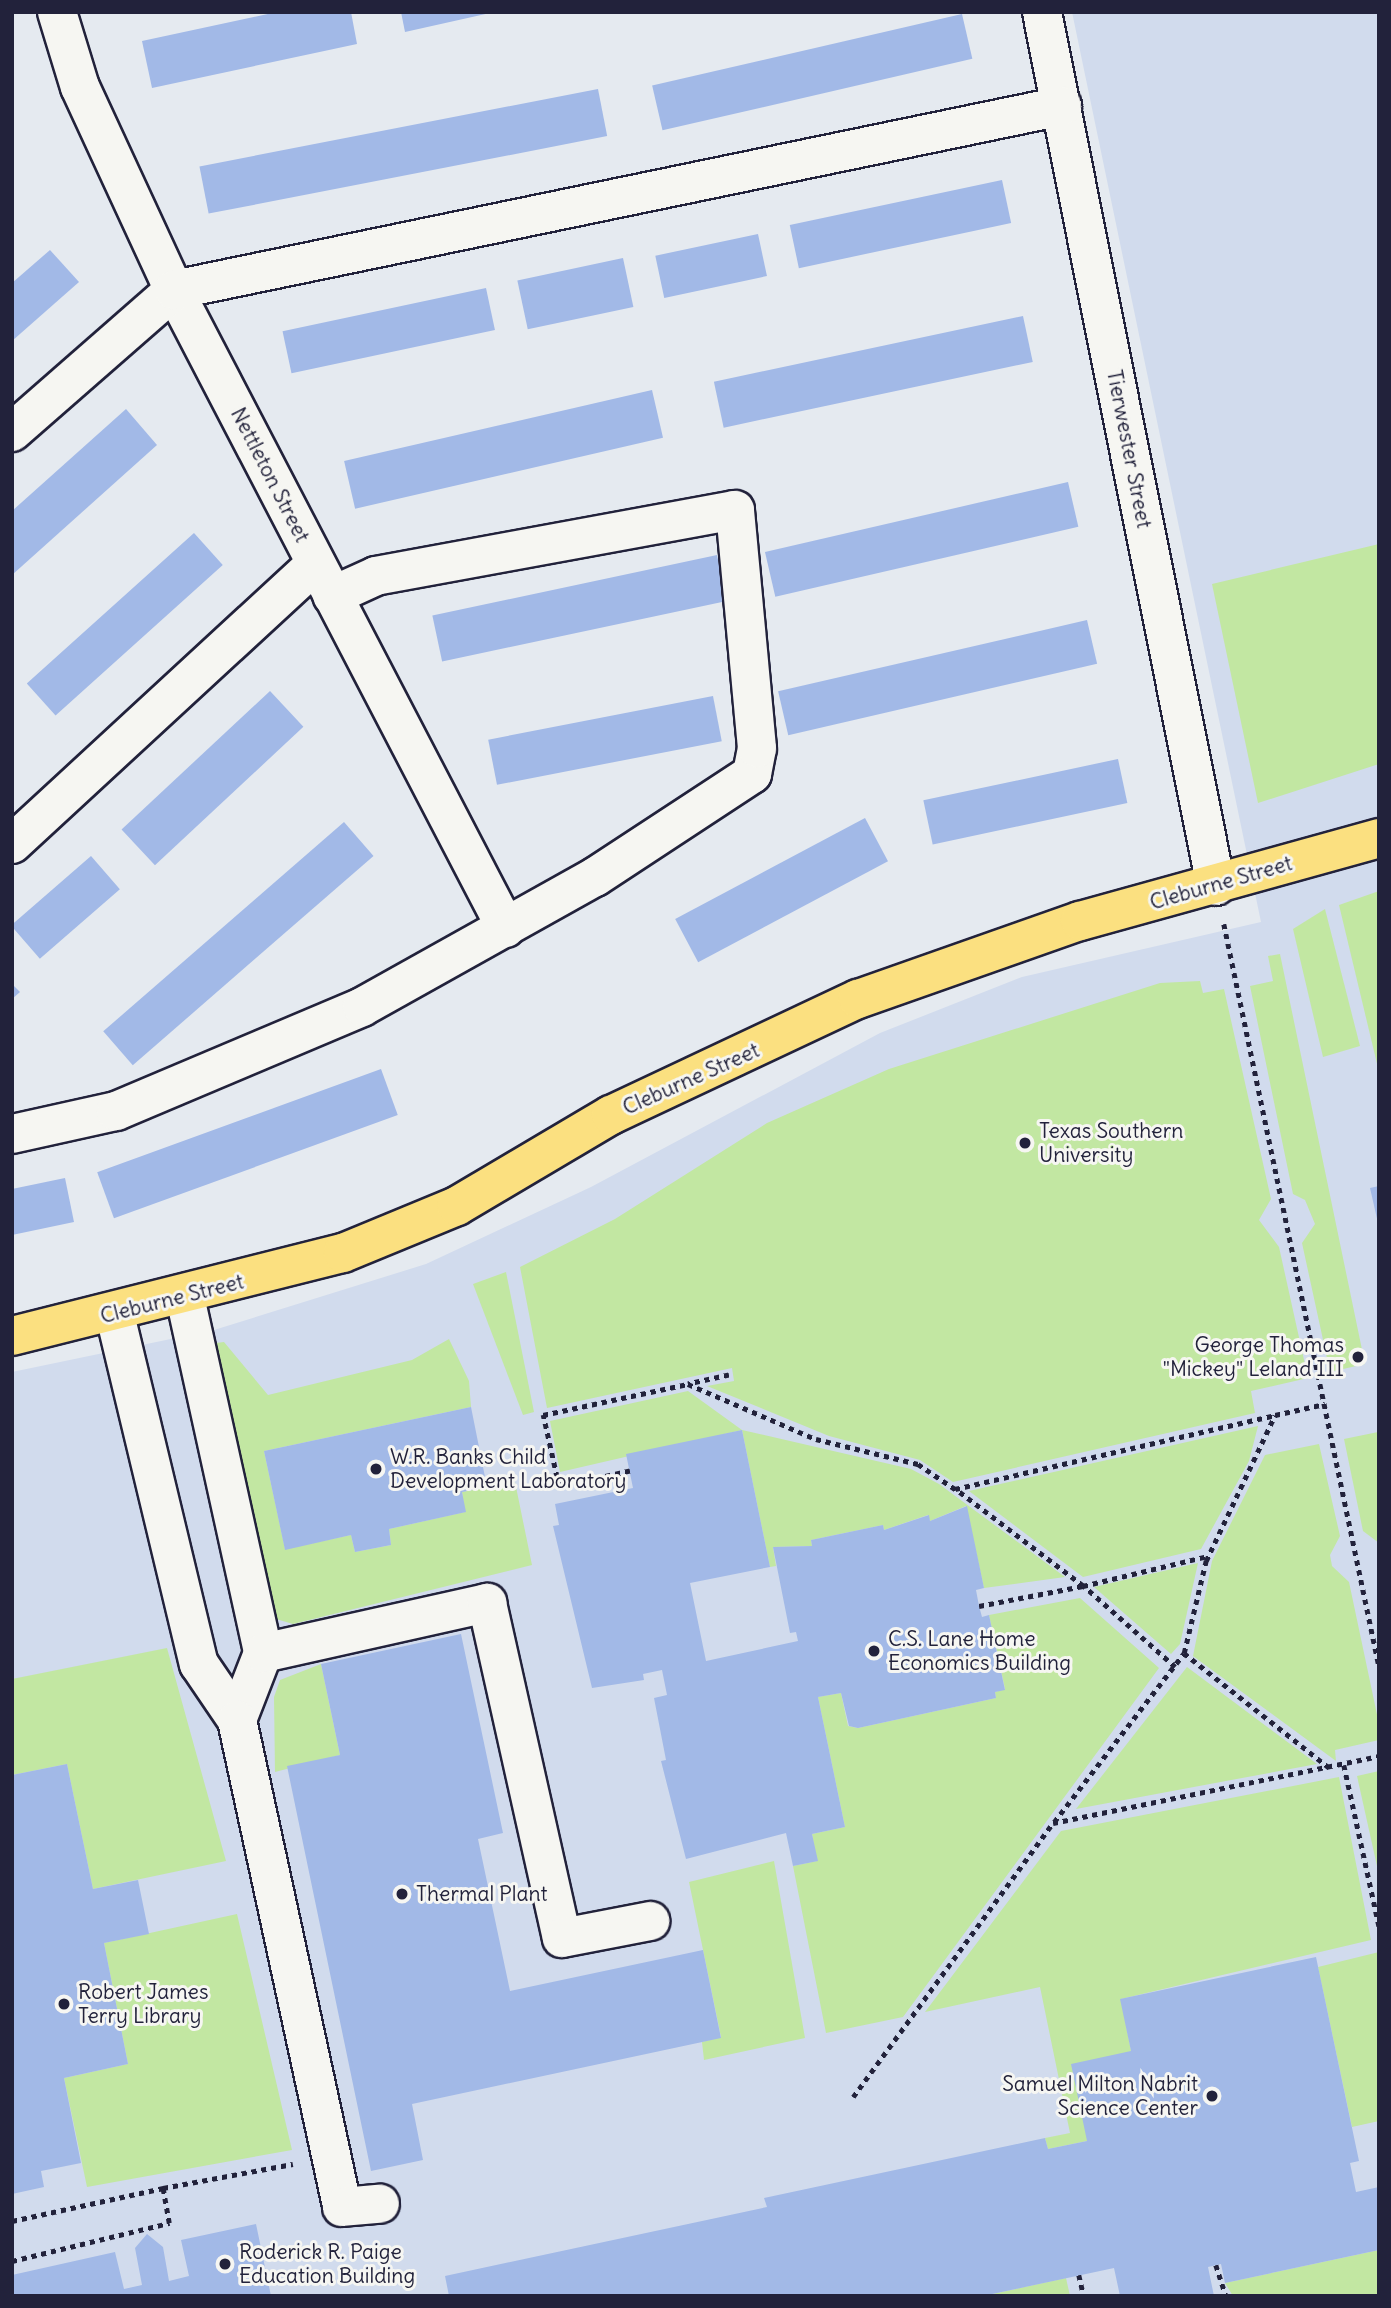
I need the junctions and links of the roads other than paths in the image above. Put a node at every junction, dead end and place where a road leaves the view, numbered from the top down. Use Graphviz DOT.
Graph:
graph roads {
  1 [pos="57,12"];
  2 [pos="1042,12"];
  3 [pos="1062,106"];
  4 [pos="174,290"];
  5 [pos="12,432"];
  6 [pos="324,580"];
  7 [pos="1379,838"];
  8 [pos="12,844"];
  9 [pos="1216,886"];
  10 [pos="506,928"];
  11 [pos="12,1134"];
  12 [pos="185,1297"];
  13 [pos="115,1315"];
  14 [pos="12,1336"];
  15 [pos="263,1653"];
  16 [pos="237,1720"];
  17 [pos="650,1921"];
  18 [pos="380,2204"];
  1 -- 4 [label="street, Nettleton Street"];
  2 -- 3 [label="street, Tierwester Street"];
  3 -- 4 [label="street"];
  3 -- 9 [label="street, Tierwester Street"];
  4 -- 5 [label="street"];
  4 -- 6 [label="street, Nettleton Street"];
  6 -- 8 [label="street"];
  6 -- 10 [label="street, Nettleton Street"];
  6 -- 10 [label="street"];
  7 -- 9 [label="main road, Cleburne Street"];
  9 -- 12 [label="main road, Cleburne Street"];
  10 -- 11 [label="street"];
  12 -- 13 [label="main road, Cleburne Street"];
  12 -- 15 [label="street"];
  13 -- 14 [label="main road, Cleburne Street"];
  13 -- 16 [label="street"];
  15 -- 16 [label="street"];
  15 -- 17 [label="street"];
  16 -- 18 [label="street"];
}
